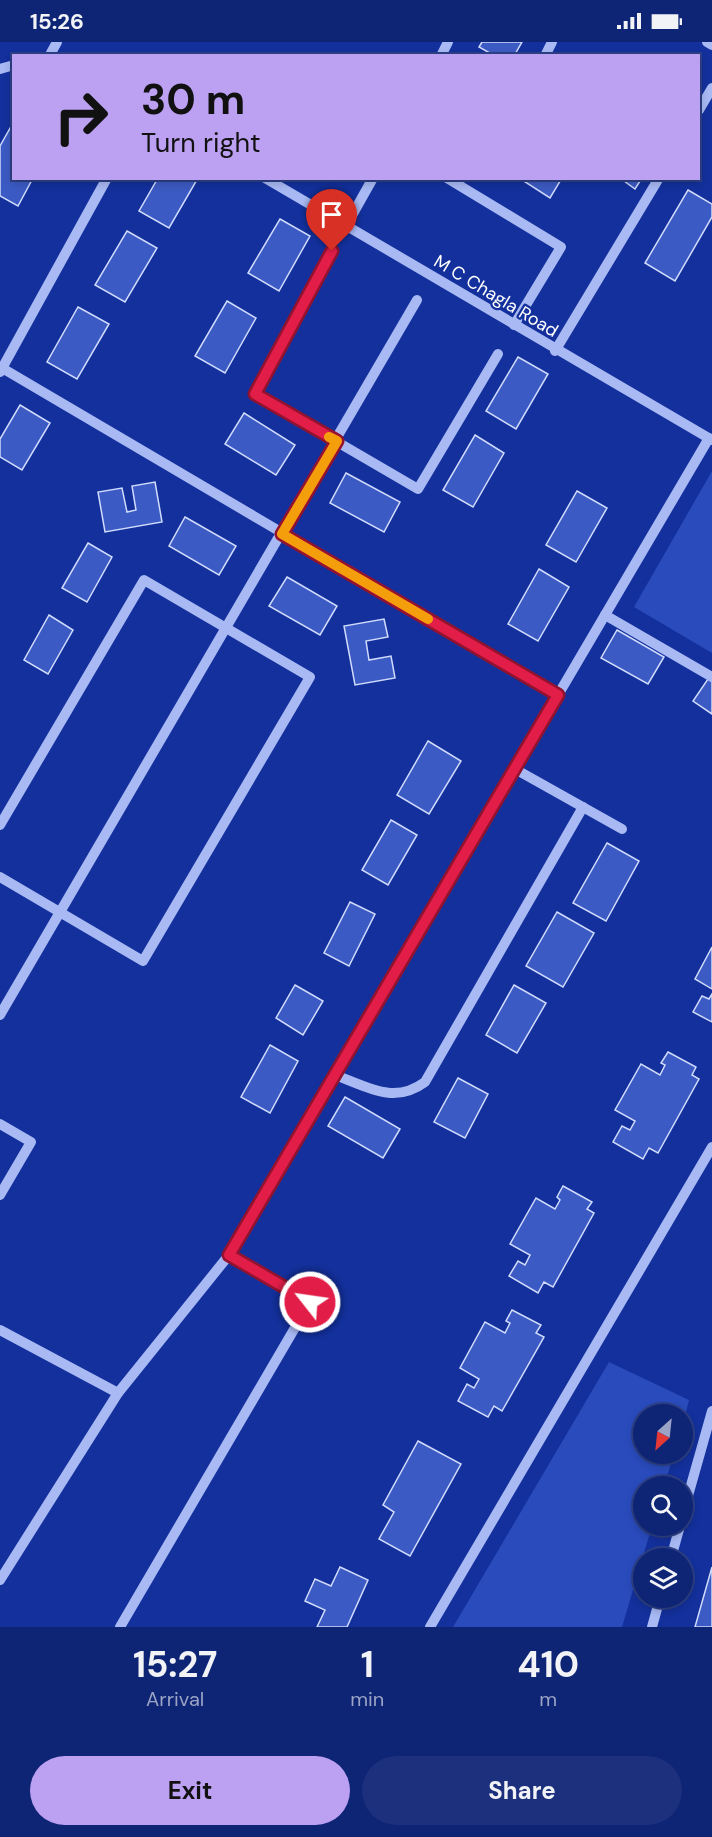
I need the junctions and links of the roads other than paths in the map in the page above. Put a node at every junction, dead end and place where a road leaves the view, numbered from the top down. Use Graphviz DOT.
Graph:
graph roads {
  1 [pos="707,42"];
  2 [pos="712,45"];
  3 [pos="712,88"];
  4 [pos="700,108"];
  5 [pos="106,180"];
  6 [pos="268,180"];
  7 [pos="372,180"];
  8 [pos="450,180"];
  9 [pos="658,180"];
  10 [pos="346,226"];
  11 [pos="332,251"];
  12 [pos="417,300"];
  13 [pos="514,325"];
  14 [pos="555,351"];
  15 [pos="498,354"];
  16 [pos="1,370"];
  17 [pos="710,439"];
  18 [pos="337,441"];
  19 [pos="282,534"];
  20 [pos="605,615"];
  21 [pos="227,629"];
  22 [pos="712,677"];
  23 [pos="558,695"];
  24 [pos="515,769"];
  25 [pos="583,807"];
  26 [pos="0,825"];
  27 [pos="622,829"];
  28 [pos="0,877"];
  29 [pos="60,913"];
  30 [pos="0,1016"];
  31 [pos="335,1075"];
  32 [pos="0,1124"];
  33 [pos="712,1147"];
  34 [pos="0,1195"];
  35 [pos="229,1255"];
  36 [pos="0,1330"];
  37 [pos="118,1393"];
  38 [pos="712,1411"];
  39 [pos="693,1478"];
  40 [pos="0,1580"];
  41 [pos="657,1608"];
  42 [pos="120,1627"];
  43 [pos="430,1627"];
  44 [pos="652,1627"];
  1 -- 2 [label="street"];
  3 -- 4 [label="street"];
  5 -- 16 [label="street"];
  6 -- 10 [label="street, M C Chagla Road"];
  7 -- 10 [label="street"];
  8 -- 13 [label="street"];
  9 -- 14 [label="street"];
  10 -- 13 [label="street, M C Chagla Road"];
  11 -- 18 [label="street"];
  12 -- 18 [label="street"];
  13 -- 14 [label="street, M C Chagla Road"];
  14 -- 17 [label="street, M C Chagla Road"];
  15 -- 18 [label="street"];
  16 -- 19 [label="street"];
  17 -- 20 [label="street"];
  18 -- 19 [label="street"];
  19 -- 21 [label="street"];
  19 -- 23 [label="street"];
  20 -- 22 [label="street"];
  20 -- 23 [label="street"];
  21 -- 26 [label="street"];
  21 -- 29 [label="street"];
  21 -- 29 [label="street"];
  23 -- 24 [label="street"];
  24 -- 25 [label="street"];
  24 -- 31 [label="street"];
  25 -- 27 [label="street"];
  25 -- 31 [label="street"];
  28 -- 29 [label="street"];
  29 -- 30 [label="street"];
  31 -- 35 [label="street"];
  32 -- 34 [label="street"];
  33 -- 43 [label="street"];
  35 -- 37 [label="street"];
  35 -- 42 [label="street"];
  36 -- 37 [label="street"];
  37 -- 40 [label="street"];
  38 -- 39 [label="street"];
  41 -- 44 [label="street"];
}
